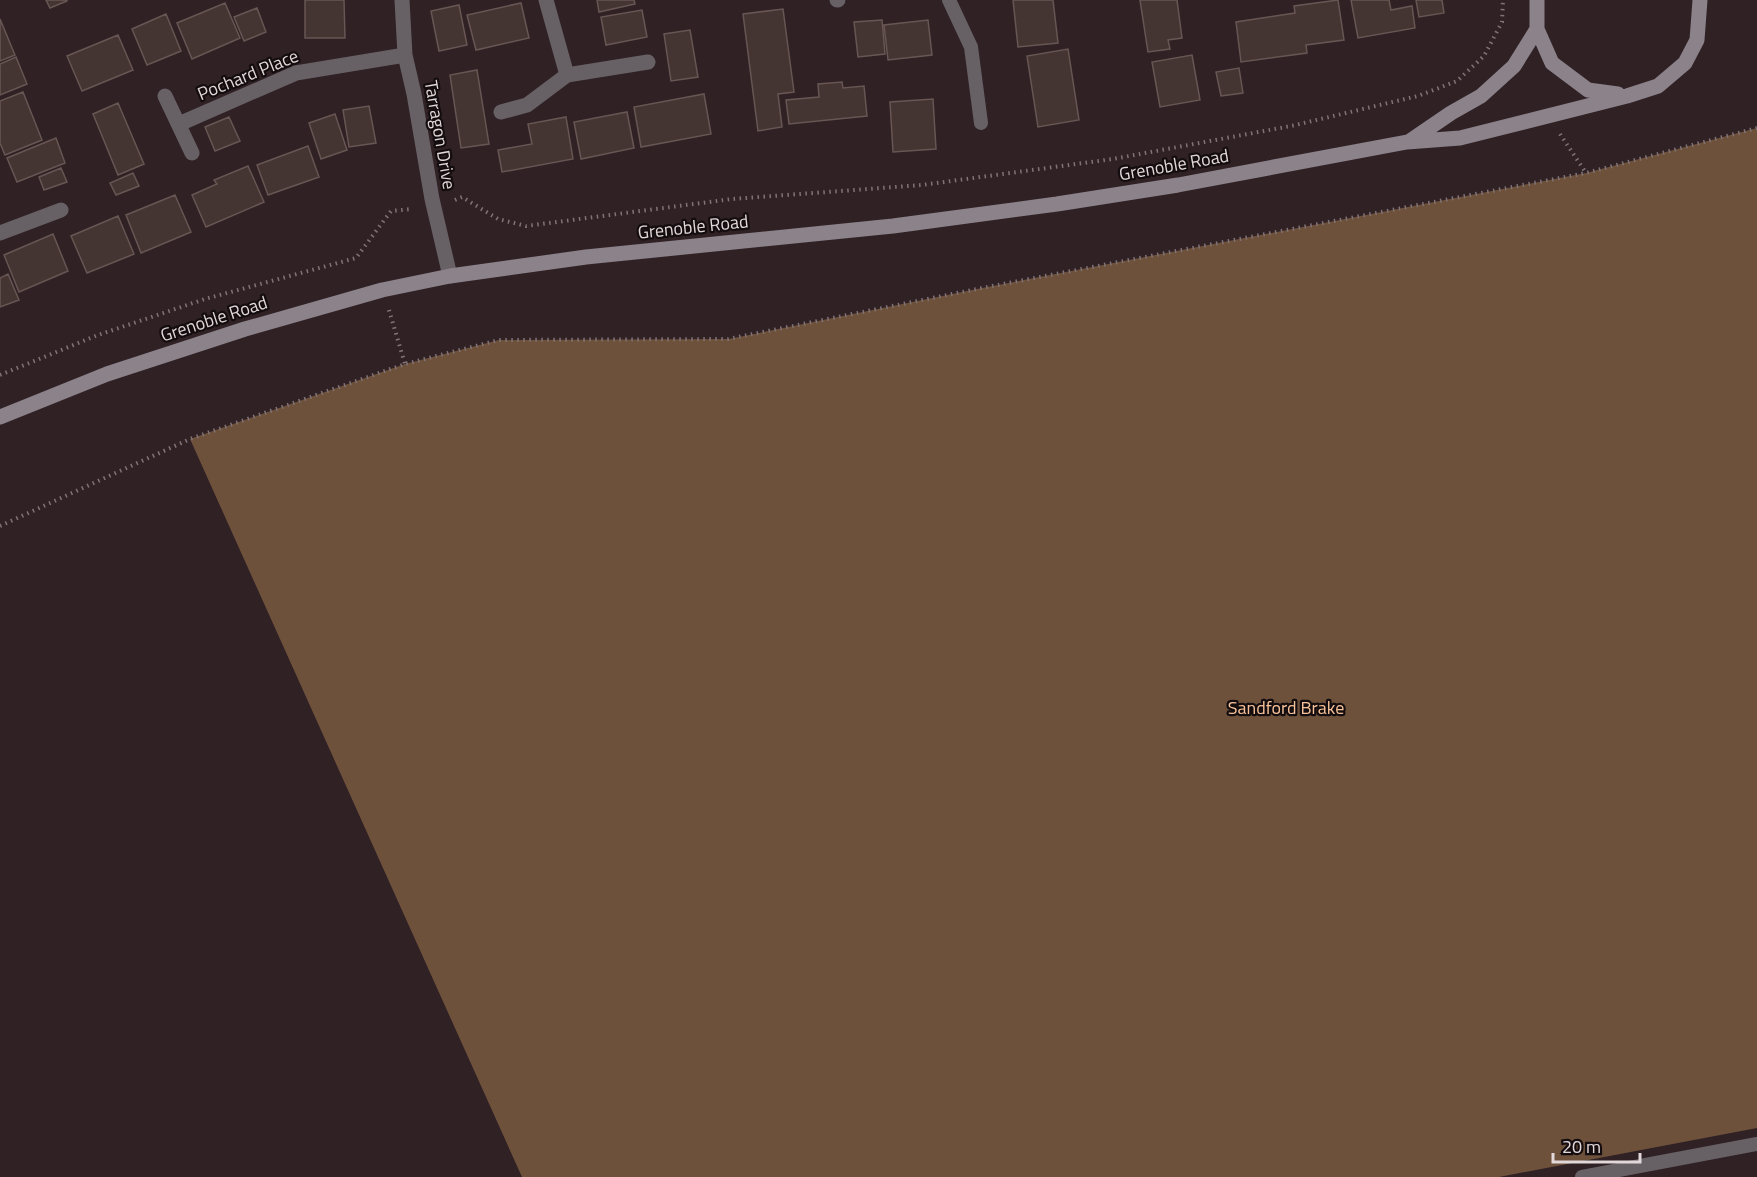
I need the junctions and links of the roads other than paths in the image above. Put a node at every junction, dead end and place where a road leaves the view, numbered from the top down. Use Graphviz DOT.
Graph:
graph roads {
  1 [pos="402,0"];
  2 [pos="546,0"];
  3 [pos="949,0"];
  4 [pos="1537,0"];
  5 [pos="1700,0"];
  6 [pos="1537,29"];
  7 [pos="405,55"];
  8 [pos="648,62"];
  9 [pos="567,75"];
  10 [pos="165,96"];
  11 [pos="1627,96"];
  12 [pos="501,112"];
  13 [pos="981,123"];
  14 [pos="179,124"];
  15 [pos="1407,142"];
  16 [pos="192,153"];
  17 [pos="61,210"];
  18 [pos="0,233"];
  19 [pos="450,276"];
  20 [pos="0,417"];
  21 [pos="1757,1144"];
  22 [pos="1582,1177"];
  1 -- 7 [label="street, Tarragon Drive"];
  2 -- 9 [label="street"];
  3 -- 13 [label="lane"];
  4 -- 6 [label="street"];
  5 -- 11 [label="street, Grenoble Road"];
  6 -- 11 [label="street"];
  6 -- 15 [label="street, Grenoble Road"];
  7 -- 14 [label="street, Pochard Place"];
  7 -- 19 [label="street, Tarragon Drive"];
  8 -- 9 [label="street"];
  9 -- 12 [label="street"];
  10 -- 14 [label="street"];
  11 -- 15 [label="street, Grenoble Road"];
  14 -- 16 [label="street"];
  15 -- 19 [label="street, Grenoble Road"];
  17 -- 18 [label="street"];
  19 -- 20 [label="street, Grenoble Road"];
  21 -- 22 [label="lane"];
}
